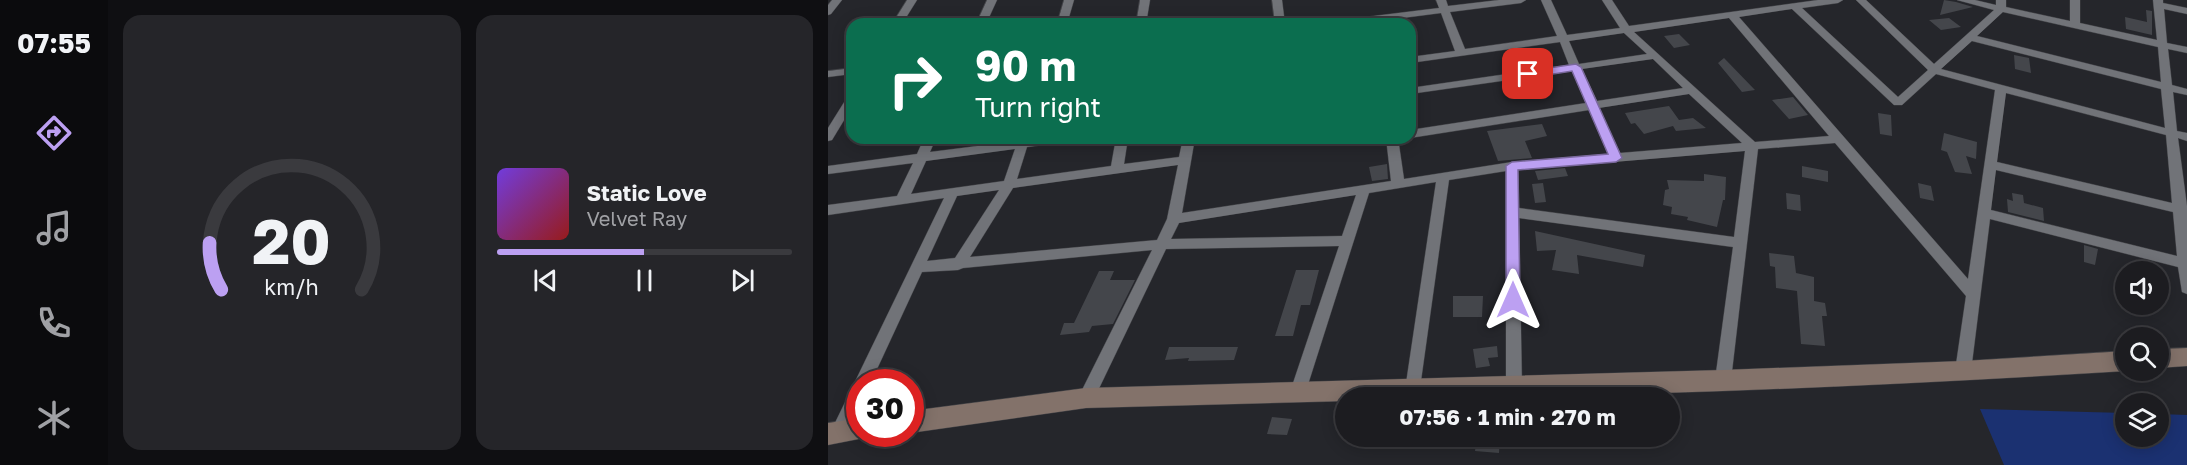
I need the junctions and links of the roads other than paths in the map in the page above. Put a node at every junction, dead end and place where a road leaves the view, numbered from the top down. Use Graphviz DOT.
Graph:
graph roads {
  1 [pos="837,0"];
  2 [pos="912,0"];
  3 [pos="992,0"];
  4 [pos="1069,0"];
  5 [pos="1145,0"];
  6 [pos="1277,0"];
  7 [pos="1521,0"];
  8 [pos="1546,0"];
  9 [pos="1607,0"];
  10 [pos="1774,0"];
  11 [pos="1838,0"];
  12 [pos="1861,0"];
  13 [pos="1962,0"];
  14 [pos="1990,0"];
  15 [pos="2075,0"];
  16 [pos="2158,2"];
  17 [pos="2001,4"];
  18 [pos="1443,5"];
  19 [pos="1788,7"];
  20 [pos="2187,11"];
  21 [pos="828,12"];
  22 [pos="1732,15"];
  23 [pos="901,18"];
  24 [pos="984,18"];
  25 [pos="1064,18"];
  26 [pos="1142,18"];
  27 [pos="1279,18"];
  28 [pos="1368,18"];
  29 [pos="2075,25"];
  30 [pos="1627,30"];
  31 [pos="1970,38"];
  32 [pos="1563,39"];
  33 [pos="2161,44"];
  34 [pos="2187,50"];
  35 [pos="1461,53"];
  36 [pos="1654,56"];
  37 [pos="1416,59"];
  38 [pos="1576,67"];
  39 [pos="1935,71"];
  40 [pos="846,72"];
  41 [pos="828,74"];
  42 [pos="2168,87"];
  43 [pos="2001,88"];
  44 [pos="1416,90"];
  45 [pos="1692,90"];
  46 [pos="2187,92"];
  47 [pos="1593,106"];
  48 [pos="846,108"];
  49 [pos="1416,133"];
  50 [pos="2173,133"];
  51 [pos="828,137"];
  52 [pos="2187,137"];
  53 [pos="1838,139"];
  54 [pos="927,144"];
  55 [pos="1004,144"];
  56 [pos="1022,144"];
  57 [pos="1121,144"];
  58 [pos="1188,144"];
  59 [pos="1393,144"];
  60 [pos="1752,146"];
  61 [pos="921,157"];
  62 [pos="1616,158"];
  63 [pos="1185,160"];
  64 [pos="1990,164"];
  65 [pos="1512,166"];
  66 [pos="828,170"];
  67 [pos="1117,170"];
  68 [pos="1443,177"];
  69 [pos="1009,184"];
  70 [pos="1398,184"];
  71 [pos="1364,189"];
  72 [pos="953,192"];
  73 [pos="902,200"];
  74 [pos="828,210"];
  75 [pos="2184,210"];
  76 [pos="1512,212"];
  77 [pos="1984,213"];
  78 [pos="1174,219"];
  79 [pos="1346,241"];
  80 [pos="1740,243"];
  81 [pos="1163,244"];
  82 [pos="2186,264"];
  83 [pos="958,265"];
  84 [pos="918,267"];
  85 [pos="2187,288"];
  86 [pos="1973,295"];
  87 [pos="2187,357"];
  88 [pos="2169,358"];
  89 [pos="2115,362"];
  90 [pos="869,369"];
  91 [pos="1963,371"];
  92 [pos="1723,380"];
  93 [pos="1413,387"];
  94 [pos="1514,387"];
  95 [pos="1335,391"];
  96 [pos="1298,392"];
  97 [pos="1086,398"];
  98 [pos="924,420"];
  1 -- 21 [label="street"];
  2 -- 23 [label="street"];
  3 -- 24 [label="street"];
  4 -- 25 [label="street"];
  5 -- 26 [label="street"];
  6 -- 27 [label="street"];
  7 -- 18 [label="street"];
  8 -- 32 [label="street"];
  9 -- 30 [label="street"];
  10 -- 19 [label="street"];
  11 -- 19 [label="street"];
  12 -- 39 [label="street"];
  13 -- 17 [label="street"];
  14 -- 17 [label="street"];
  15 -- 29 [label="street"];
  16 -- 20 [label="street"];
  16 -- 33 [label="street"];
  17 -- 29 [label="street"];
  17 -- 31 [label="street"];
  18 -- 28 [label="street"];
  18 -- 35 [label="street"];
  19 -- 22 [label="street"];
  19 -- 39 [label="street"];
  22 -- 30 [label="street"];
  22 -- 53 [label="street"];
  29 -- 33 [label="street"];
  30 -- 32 [label="street"];
  30 -- 36 [label="street"];
  31 -- 39 [label="street"];
  31 -- 42 [label="street"];
  32 -- 35 [label="street"];
  32 -- 38 [label="street"];
  33 -- 34 [label="street"];
  33 -- 42 [label="street"];
  35 -- 37 [label="street"];
  36 -- 38 [label="street"];
  36 -- 45 [label="street"];
  38 -- 44 [label="street"];
  38 -- 47 [label="street"];
  39 -- 43 [label="street"];
  40 -- 41 [label="street"];
  42 -- 46 [label="street"];
  42 -- 50 [label="street"];
  43 -- 50 [label="street"];
  43 -- 64 [label="street"];
  45 -- 47 [label="street"];
  45 -- 60 [label="street"];
  47 -- 49 [label="street"];
  47 -- 62 [label="street"];
  48 -- 51 [label="street"];
  50 -- 52 [label="street"];
  50 -- 75 [label="street"];
  53 -- 60 [label="street"];
  53 -- 86 [label="street"];
  54 -- 61 [label="street"];
  55 -- 61 [label="street"];
  56 -- 69 [label="street"];
  57 -- 67 [label="street"];
  58 -- 63 [label="street"];
  59 -- 70 [label="street"];
  60 -- 62 [label="street"];
  60 -- 80 [label="street"];
  61 -- 66 [label="street"];
  61 -- 73 [label="street"];
  62 -- 65 [label="street"];
  63 -- 67 [label="street"];
  63 -- 78 [label="street"];
  64 -- 75 [label="street"];
  64 -- 77 [label="street"];
  65 -- 68 [label="street"];
  65 -- 76 [label="street"];
  67 -- 69 [label="street"];
  68 -- 70 [label="street"];
  68 -- 93 [label="street"];
  69 -- 72 [label="street"];
  69 -- 83 [label="street"];
  70 -- 71 [label="street"];
  71 -- 78 [label="street"];
  71 -- 79 [label="street"];
  72 -- 73 [label="street"];
  72 -- 84 [label="street"];
  73 -- 74 [label="street"];
  75 -- 82 [label="street"];
  76 -- 80 [label="street"];
  76 -- 94 [label="street"];
  77 -- 82 [label="street"];
  77 -- 86 [label="street"];
  78 -- 81 [label="street"];
  79 -- 81 [label="street"];
  79 -- 96 [label="street"];
  80 -- 92 [label="street"];
  81 -- 83 [label="street"];
  81 -- 97 [label="street"];
  82 -- 85 [label="street"];
  83 -- 84 [label="street"];
  84 -- 90 [label="street"];
  86 -- 91 [label="street"];
  87 -- 88 [label="street"];
  89 -- 91 [label="street"];
  91 -- 92 [label="street"];
  92 -- 94 [label="street"];
  95 -- 96 [label="street"];
  96 -- 97 [label="street"];
  97 -- 98 [label="street"];
}
